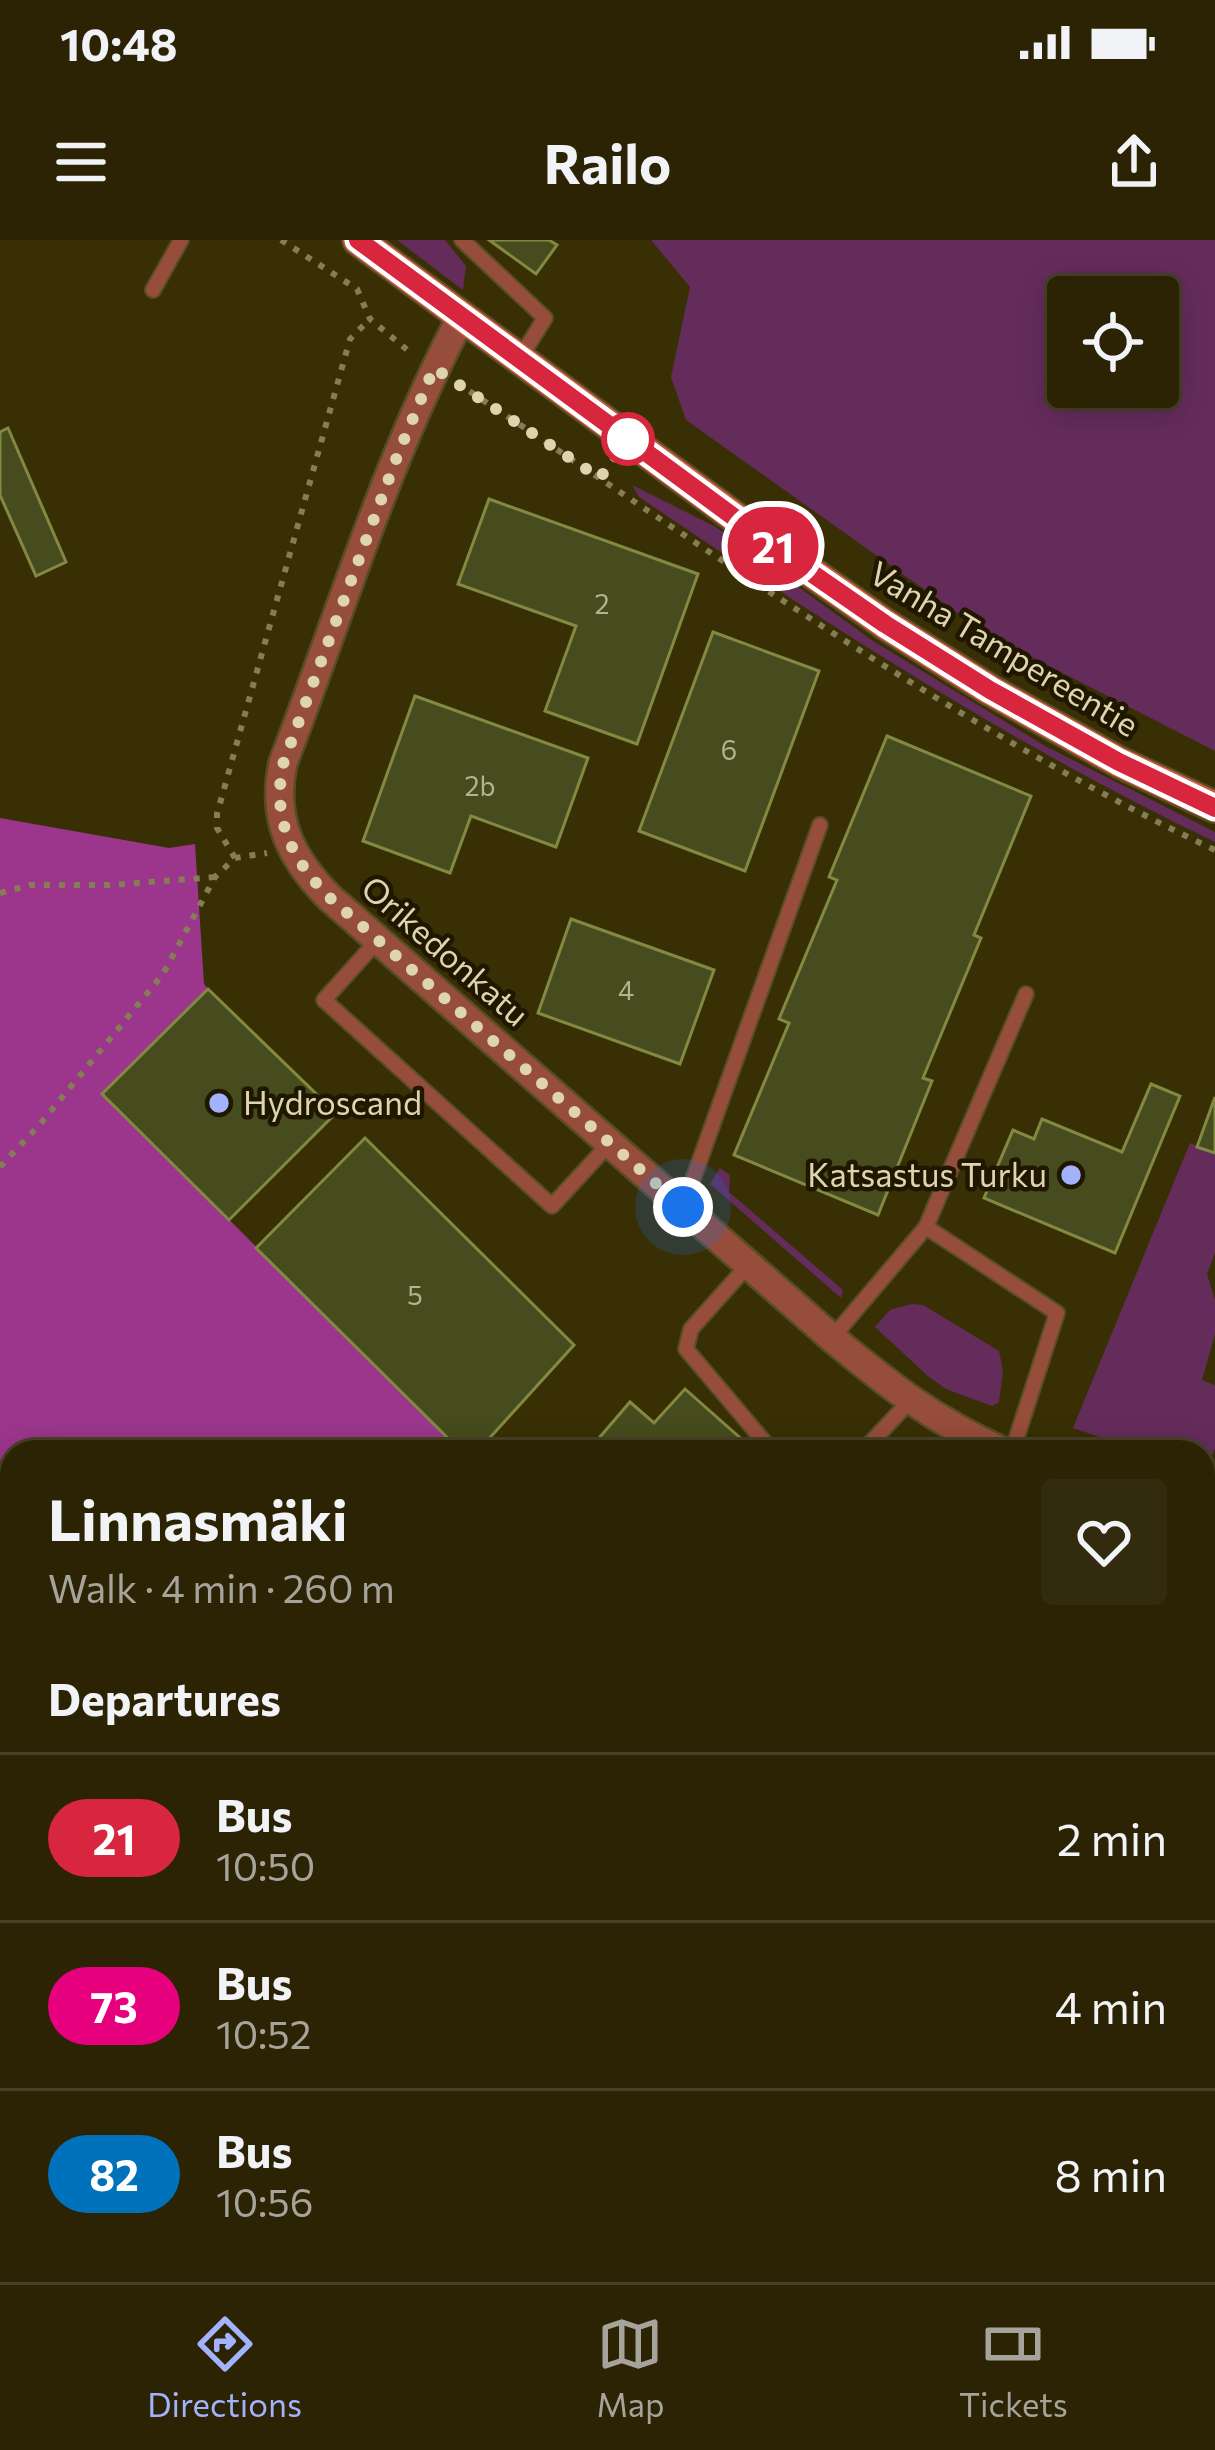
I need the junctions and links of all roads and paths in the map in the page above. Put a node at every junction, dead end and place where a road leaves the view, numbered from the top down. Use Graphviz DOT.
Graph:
graph roads {
  1 [pos="181,240"];
  2 [pos="281,240"];
  3 [pos="358,240"];
  4 [pos="462,240"];
  5 [pos="153,290"];
  6 [pos="462,316"];
  7 [pos="370,319"];
  8 [pos="520,358"];
  9 [pos="434,368"];
  10 [pos="1215,807"];
  11 [pos="820,825"];
  12 [pos="1215,850"];
  13 [pos="215,877"];
  14 [pos="0,893"];
  15 [pos="378,940"];
  16 [pos="1026,994"];
  17 [pos="610,1143"];
  18 [pos="0,1167"];
  19 [pos="683,1207"];
  20 [pos="926,1227"];
  21 [pos="749,1264"];
  22 [pos="832,1338"];
  23 [pos="909,1402"];
  24 [pos="763,1440"];
  25 [pos="873,1440"];
  26 [pos="980,1440"];
  27 [pos="1012,1440"];
  1 -- 5 [label="lane"];
  2 -- 7 [label="path"];
  3 -- 6 [label="main road, Vanha Tampereentie"];
  4 -- 8 [label="lane"];
  6 -- 8 [label="main road, Vanha Tampereentie"];
  6 -- 9 [label="street, Orikedonkatu"];
  7 -- 9 [label="path"];
  7 -- 13 [label="path"];
  8 -- 10 [label="main road, Vanha Tampereentie"];
  9 -- 12 [label="path"];
  9 -- 15 [label="street, Orikedonkatu"];
  11 -- 19 [label="lane"];
  13 -- 14 [label="path"];
  13 -- 18 [label="path"];
  15 -- 17 [label="street, Orikedonkatu"];
  15 -- 17 [label="lane"];
  16 -- 20 [label="lane"];
  17 -- 19 [label="street, Orikedonkatu"];
  19 -- 21 [label="street, Orikedonkatu"];
  20 -- 22 [label="lane"];
  20 -- 27 [label="lane"];
  21 -- 22 [label="street, Orikedonkatu"];
  21 -- 24 [label="lane"];
  22 -- 23 [label="street, Orikedonkatu"];
  23 -- 25 [label="lane"];
  23 -- 26 [label="street, Orikedonkatu"];
}
